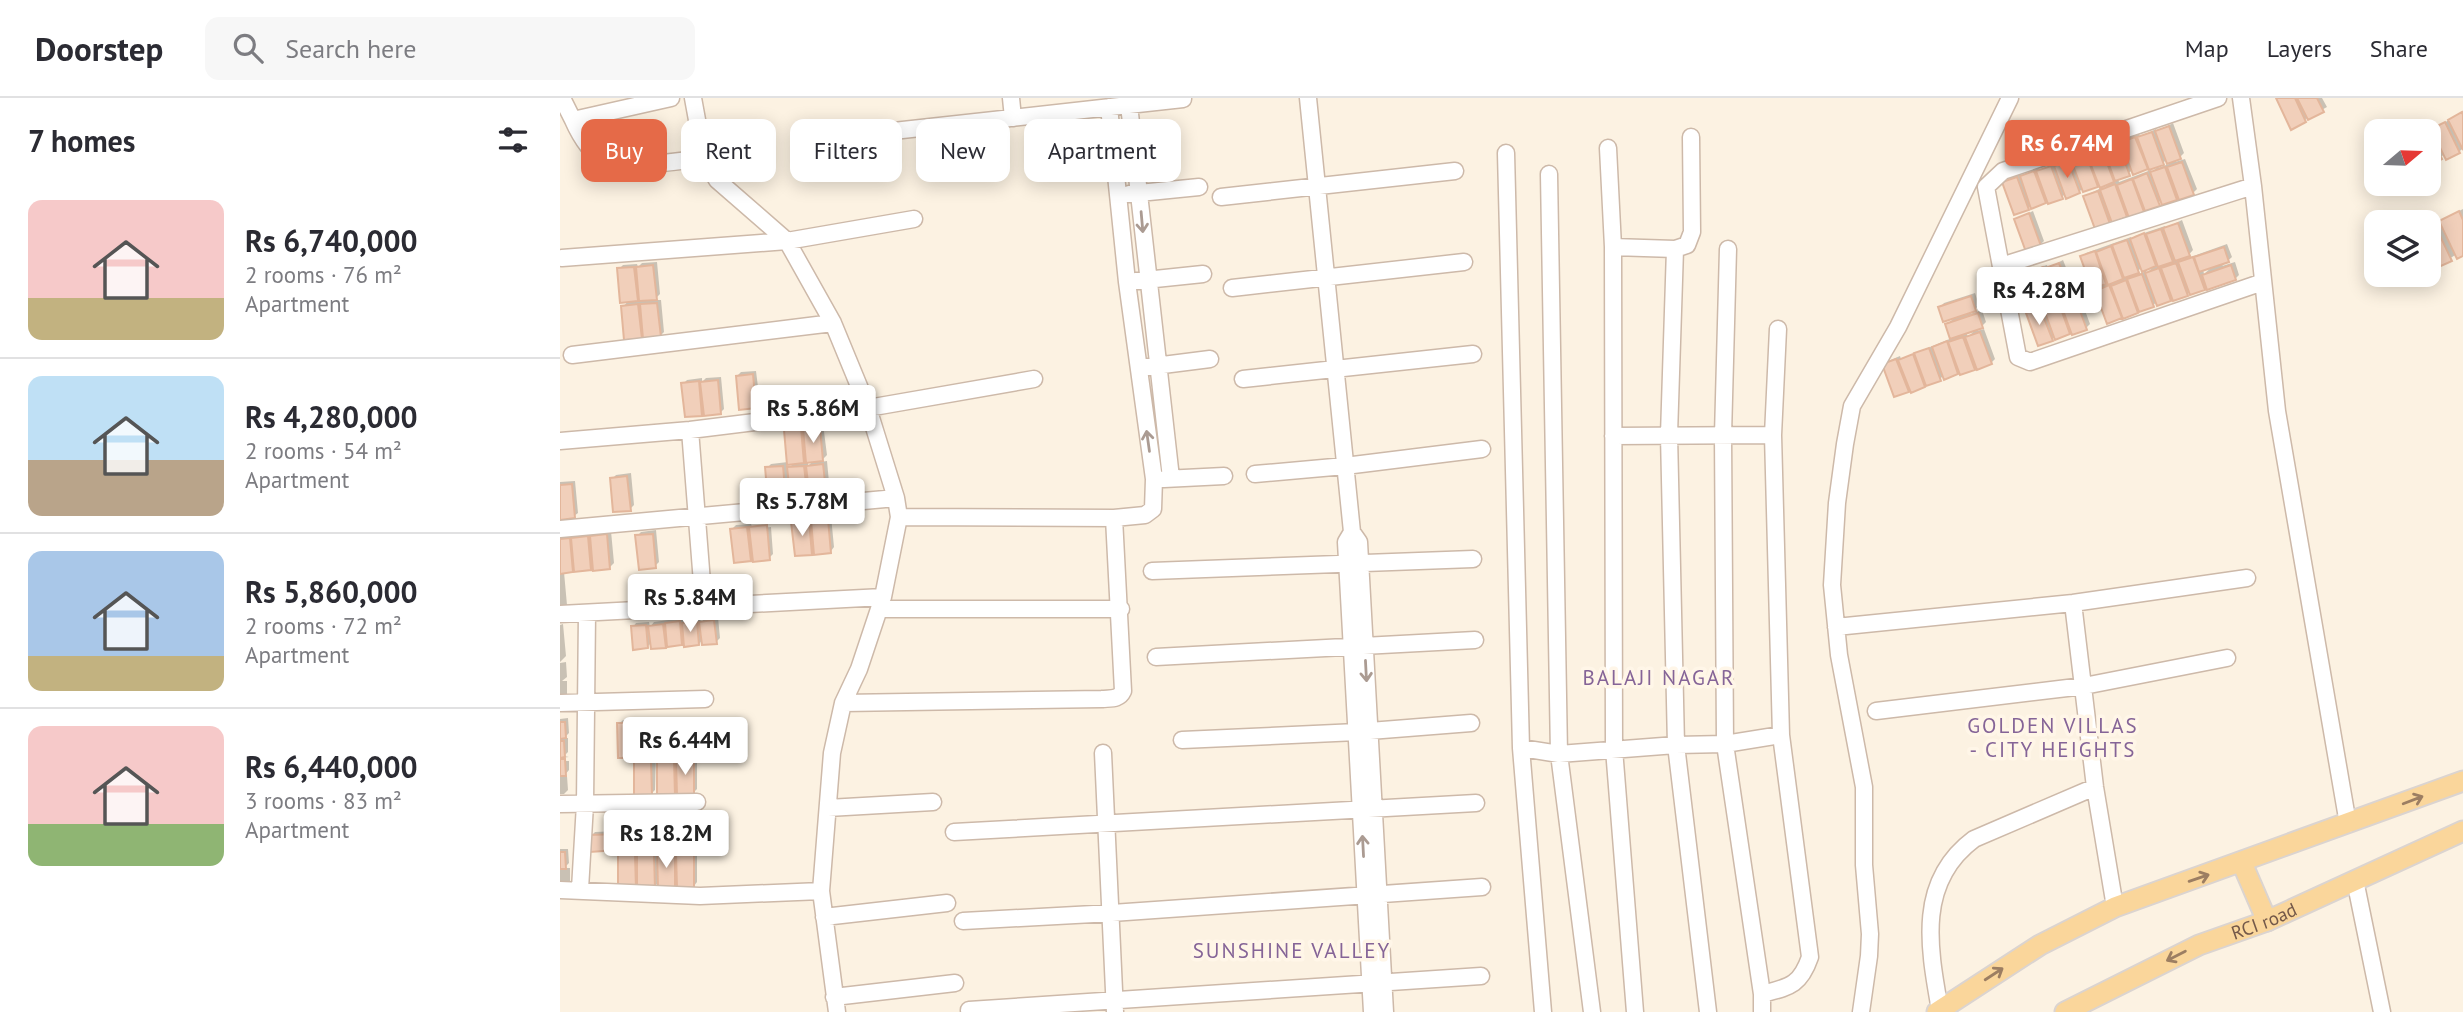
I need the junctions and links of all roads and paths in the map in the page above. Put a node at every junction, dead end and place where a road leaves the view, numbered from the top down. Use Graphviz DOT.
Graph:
graph roads {
  1 [pos="671,98"];
  2 [pos="693,98"];
  3 [pos="1011,98"];
  4 [pos="1308,98"];
  5 [pos="2010,98"];
  6 [pos="2218,98"];
  7 [pos="2241,98"];
  8 [pos="562,99"];
  9 [pos="1183,99"];
  10 [pos="1129,105"];
  11 [pos="1109,107"];
  12 [pos="1013,118"];
  13 [pos="697,119"];
  14 [pos="573,120"];
  15 [pos="902,130"];
  16 [pos="1691,137"];
  17 [pos="1608,148"];
  18 [pos="1506,153"];
  19 [pos="681,160"];
  20 [pos="1455,171"];
  21 [pos="1549,174"];
  22 [pos="719,182"];
  23 [pos="1317,186"];
  24 [pos="2253,186"];
  25 [pos="1199,187"];
  26 [pos="1140,193"];
  27 [pos="1120,195"];
  28 [pos="1221,197"];
  29 [pos="914,219"];
  30 [pos="787,241"];
  31 [pos="1612,247"];
  32 [pos="1728,249"];
  33 [pos="1675,250"];
  34 [pos="562,258"];
  35 [pos="1464,262"];
  36 [pos="2001,266"];
  37 [pos="1203,274"];
  38 [pos="1326,276"];
  39 [pos="1147,280"];
  40 [pos="1127,282"];
  41 [pos="2263,282"];
  42 [pos="1232,288"];
  43 [pos="833,323"];
  44 [pos="1778,329"];
  45 [pos="1473,354"];
  46 [pos="572,355"];
  47 [pos="1210,359"];
  48 [pos="1158,366"];
  49 [pos="1138,368"];
  50 [pos="1335,368"];
  51 [pos="1034,379"];
  52 [pos="1243,379"];
  53 [pos="868,408"];
  54 [pos="690,430"];
  55 [pos="1669,435"];
  56 [pos="1723,435"];
  57 [pos="1773,435"];
  58 [pos="1613,436"];
  59 [pos="560,441"];
  60 [pos="1482,449"];
  61 [pos="1345,466"];
  62 [pos="1255,474"];
  63 [pos="1224,476"];
  64 [pos="1171,478"];
  65 [pos="1154,479"];
  66 [pos="896,498"];
  67 [pos="696,517"];
  68 [pos="899,517"];
  69 [pos="1114,518"];
  70 [pos="560,529"];
  71 [pos="1473,559"];
  72 [pos="1354,563"];
  73 [pos="1152,571"];
  74 [pos="2247,578"];
  75 [pos="881,603"];
  76 [pos="2073,603"];
  77 [pos="705,608"];
  78 [pos="1121,609"];
  79 [pos="587,613"];
  80 [pos="560,614"];
  81 [pos="1836,627"];
  82 [pos="1475,640"];
  83 [pos="1358,645"];
  84 [pos="1156,657"];
  85 [pos="2227,658"];
  86 [pos="2084,686"];
  87 [pos="705,699"];
  88 [pos="586,702"];
  89 [pos="560,703"];
  90 [pos="843,703"];
  91 [pos="1876,710"];
  92 [pos="1471,723"];
  93 [pos="1363,731"];
  94 [pos="1781,735"];
  95 [pos="1182,740"];
  96 [pos="1725,744"];
  97 [pos="1676,745"];
  98 [pos="1521,748"];
  99 [pos="1614,749"];
  100 [pos="1103,753"];
  101 [pos="1559,754"];
  102 [pos="2463,781"];
  103 [pos="2095,787"];
  104 [pos="697,802"];
  105 [pos="933,802"];
  106 [pos="1476,803"];
  107 [pos="560,804"];
  108 [pos="585,804"];
  109 [pos="828,808"];
  110 [pos="1368,809"];
  111 [pos="2348,824"];
  112 [pos="1107,825"];
  113 [pos="2463,831"];
  114 [pos="954,832"];
  115 [pos="2242,863"];
  116 [pos="2355,880"];
  117 [pos="1482,887"];
  118 [pos="580,889"];
  119 [pos="560,890"];
  120 [pos="821,891"];
  121 [pos="1372,895"];
  122 [pos="947,903"];
  123 [pos="2115,907"];
  124 [pos="1112,913"];
  125 [pos="824,917"];
  126 [pos="963,921"];
  127 [pos="2266,921"];
  128 [pos="1481,976"];
  129 [pos="956,983"];
  130 [pos="1377,983"];
  131 [pos="1762,994"];
  132 [pos="836,1005"];
  133 [pos="1115,1007"];
  134 [pos="969,1010"];
  135 [pos="1938,1011"];
  136 [pos="1372,1012"];
  137 [pos="1385,1012"];
  138 [pos="1543,1012"];
  139 [pos="1592,1012"];
  140 [pos="1634,1012"];
  141 [pos="1708,1012"];
  142 [pos="1762,1012"];
  143 [pos="1861,1012"];
  144 [pos="2064,1012"];
  145 [pos="2382,1012"];
  1 -- 14 [label="street"];
  2 -- 13 [label="street"];
  3 -- 12 [label="street"];
  4 -- 23 [label="street"];
  5 -- 81 [label="street"];
  6 -- 36 [label="street"];
  7 -- 24 [label="street"];
  8 -- 14 [label="street"];
  9 -- 10 [label="street"];
  10 -- 11 [label="street"];
  10 -- 26 [label="street"];
  11 -- 12 [label="street"];
  11 -- 27 [label="street"];
  12 -- 15 [label="street"];
  14 -- 19 [label="street"];
  16 -- 33 [label="street"];
  17 -- 31 [label="street"];
  18 -- 98 [label="street"];
  20 -- 23 [label="street"];
  21 -- 101 [label="street"];
  22 -- 30 [label="street"];
  23 -- 28 [label="street"];
  23 -- 38 [label="street"];
  24 -- 36 [label="street"];
  24 -- 41 [label="street"];
  25 -- 26 [label="street"];
  26 -- 27 [label="street"];
  26 -- 39 [label="street, one-way"];
  27 -- 40 [label="street"];
  29 -- 30 [label="street"];
  30 -- 34 [label="street"];
  30 -- 43 [label="street"];
  31 -- 33 [label="street"];
  31 -- 58 [label="street"];
  32 -- 56 [label="street"];
  33 -- 55 [label="street"];
  35 -- 38 [label="street"];
  36 -- 41 [label="street"];
  37 -- 39 [label="street"];
  38 -- 42 [label="street"];
  38 -- 50 [label="street"];
  39 -- 40 [label="street"];
  39 -- 48 [label="street"];
  40 -- 49 [label="street"];
  41 -- 111 [label="street"];
  43 -- 46 [label="street"];
  43 -- 53 [label="street"];
  44 -- 57 [label="street"];
  45 -- 50 [label="street"];
  47 -- 48 [label="street"];
  48 -- 49 [label="street"];
  48 -- 64 [label="street"];
  65 -- 49 [label="street, one-way"];
  50 -- 52 [label="street"];
  50 -- 61 [label="street"];
  51 -- 53 [label="street"];
  53 -- 54 [label="street"];
  53 -- 66 [label="street"];
  54 -- 59 [label="street"];
  54 -- 67 [label="street"];
  55 -- 56 [label="street"];
  55 -- 58 [label="street"];
  55 -- 97 [label="street"];
  56 -- 57 [label="street"];
  56 -- 96 [label="street"];
  57 -- 94 [label="street"];
  58 -- 99 [label="street"];
  60 -- 61 [label="street"];
  61 -- 62 [label="street"];
  61 -- 72 [label="street"];
  63 -- 64 [label="street"];
  64 -- 65 [label="street"];
  65 -- 69 [label="street"];
  66 -- 67 [label="street"];
  66 -- 68 [label="street"];
  67 -- 70 [label="street"];
  67 -- 77 [label="street"];
  68 -- 69 [label="street"];
  68 -- 75 [label="street"];
  69 -- 78 [label="street"];
  71 -- 72 [label="street"];
  72 -- 73 [label="street"];
  72 -- 83 [label="street"];
  74 -- 76 [label="street"];
  75 -- 77 [label="street"];
  75 -- 78 [label="street"];
  75 -- 90 [label="street"];
  76 -- 81 [label="street"];
  76 -- 86 [label="street"];
  77 -- 79 [label="street"];
  78 -- 90 [label="street"];
  79 -- 80 [label="street"];
  79 -- 88 [label="street"];
  81 -- 143 [label="street"];
  82 -- 83 [label="street"];
  83 -- 84 [label="street"];
  83 -- 93 [label="street"];
  85 -- 86 [label="street"];
  86 -- 91 [label="street"];
  86 -- 103 [label="street"];
  87 -- 88 [label="street"];
  88 -- 89 [label="street"];
  88 -- 108 [label="street"];
  90 -- 109 [label="street"];
  92 -- 93 [label="street"];
  93 -- 95 [label="street"];
  93 -- 110 [label="street"];
  94 -- 96 [label="street"];
  94 -- 131 [label="street"];
  96 -- 97 [label="street"];
  96 -- 131 [label="street"];
  97 -- 99 [label="street"];
  97 -- 141 [label="street"];
  98 -- 101 [label="street"];
  98 -- 138 [label="street"];
  99 -- 101 [label="street"];
  99 -- 140 [label="street"];
  100 -- 112 [label="street"];
  101 -- 139 [label="street"];
  111 -- 102 [label="main road, one-way"];
  103 -- 123 [label="street"];
  103 -- 135 [label="street"];
  104 -- 108 [label="street"];
  105 -- 109 [label="street"];
  106 -- 110 [label="street"];
  107 -- 108 [label="street"];
  108 -- 118 [label="street"];
  109 -- 120 [label="street"];
  110 -- 112 [label="street"];
  110 -- 121 [label="street"];
  111 -- 115 [label="main road"];
  112 -- 114 [label="street"];
  112 -- 124 [label="street"];
  113 -- 116 [label="main road, RCI road"];
  123 -- 115 [label="main road, one-way"];
  115 -- 127 [label="main road"];
  116 -- 127 [label="main road, RCI road"];
  116 -- 145 [label="street"];
  117 -- 121 [label="street"];
  118 -- 119 [label="street"];
  118 -- 120 [label="street"];
  120 -- 125 [label="street"];
  121 -- 124 [label="street"];
  121 -- 130 [label="street"];
  122 -- 125 [label="street"];
  135 -- 123 [label="main road, one-way"];
  124 -- 126 [label="street"];
  124 -- 133 [label="street"];
  125 -- 132 [label="street"];
  127 -- 144 [label="main road, RCI road, one-way"];
  128 -- 130 [label="street"];
  129 -- 132 [label="street"];
  130 -- 133 [label="street"];
  130 -- 136 [label="street"];
  130 -- 137 [label="street"];
  131 -- 142 [label="street"];
  133 -- 134 [label="street"];
}
